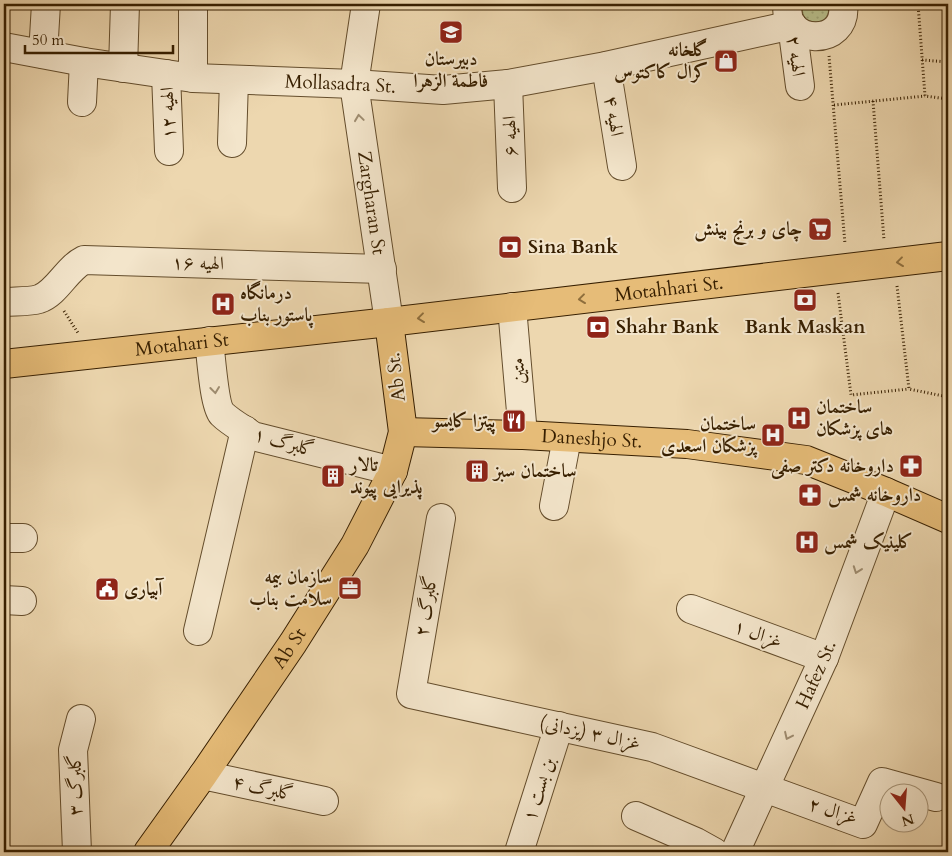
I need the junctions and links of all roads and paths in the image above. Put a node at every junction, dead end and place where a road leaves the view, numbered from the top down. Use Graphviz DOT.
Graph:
graph roads {
  1 [pos="46,4"];
  2 [pos="124,4"];
  3 [pos="193,4"];
  4 [pos="366,4"];
  5 [pos="843,4"];
  6 [pos="918,4"];
  7 [pos="790,14"];
  8 [pos="826,35"];
  9 [pos="4,47"];
  10 [pos="43,54"];
  11 [pos="922,60"];
  12 [pos="84,62"];
  13 [pos="948,62"];
  14 [pos="606,66"];
  15 [pos="122,68"];
  16 [pos="166,74"];
  17 [pos="194,78"];
  18 [pos="234,80"];
  19 [pos="354,84"];
  20 [pos="508,84"];
  21 [pos="800,86"];
  22 [pos="925,96"];
  23 [pos="948,99"];
  24 [pos="873,101"];
  25 [pos="82,102"];
  26 [pos="833,105"];
  27 [pos="232,143"];
  28 [pos="170,151"];
  29 [pos="622,166"];
  30 [pos="512,188"];
  31 [pos="884,246"];
  32 [pos="845,250"];
  33 [pos="948,256"];
  34 [pos="369,268"];
  35 [pos="897,280"];
  36 [pos="838,287"];
  37 [pos="52,291"];
  38 [pos="4,302"];
  39 [pos="512,307"];
  40 [pos="389,322"];
  41 [pos="209,341"];
  42 [pos="91,355"];
  43 [pos="4,364"];
  44 [pos="909,389"];
  45 [pos="948,397"];
  46 [pos="245,430"];
  47 [pos="403,432"];
  48 [pos="523,435"];
  49 [pos="567,438"];
  50 [pos="394,471"];
  51 [pos="886,492"];
  52 [pos="554,506"];
  53 [pos="440,518"];
  54 [pos="948,519"];
  55 [pos="691,609"];
  56 [pos="198,631"];
  57 [pos="824,658"];
  58 [pos="412,694"];
  59 [pos="82,719"];
  60 [pos="559,726"];
  61 [pos="203,775"];
  62 [pos="765,787"];
  63 [pos="936,797"];
  64 [pos="324,801"];
  65 [pos="636,816"];
  66 [pos="700,849"];
  67 [pos="77,852"];
  68 [pos="148,852"];
  69 [pos="519,852"];
  70 [pos="735,852"];
  1 -- 10 [label="street"];
  2 -- 15 [label="street"];
  3 -- 17 [label="street"];
  4 -- 19 [label="street, Zargharan St"];
  5 -- 8 [label="street"];
  6 -- 11 [label="path"];
  7 -- 8 [label="street"];
  7 -- 14 [label="street, Mollasadra St."];
  7 -- 21 [label="street, الهیه ۲"];
  8 -- 26 [label="path"];
  9 -- 10 [label="street, Mollasadra St."];
  10 -- 12 [label="street, Mollasadra St."];
  11 -- 13 [label="path"];
  11 -- 22 [label="path"];
  12 -- 15 [label="street, Mollasadra St."];
  12 -- 25 [label="street"];
  14 -- 20 [label="street, Mollasadra St."];
  14 -- 29 [label="street, الهیه ۴"];
  15 -- 16 [label="street, Mollasadra St."];
  16 -- 17 [label="street, Mollasadra St."];
  16 -- 28 [label="street, الهیه ۱۲"];
  17 -- 18 [label="street, Mollasadra St."];
  18 -- 19 [label="street, Mollasadra St."];
  18 -- 27 [label="street"];
  19 -- 20 [label="street, Mollasadra St."];
  34 -- 19 [label="street, Zargharan St, one-way"];
  20 -- 30 [label="street, الهیه ۶"];
  22 -- 23 [label="path"];
  22 -- 24 [label="path"];
  24 -- 26 [label="path"];
  24 -- 31 [label="path"];
  26 -- 32 [label="path"];
  33 -- 39 [label="main road, Motahhari St., one-way"];
  34 -- 37 [label="street, الهیه ۱۶"];
  34 -- 40 [label="street, Zargharan St"];
  35 -- 44 [label="path"];
  36 -- 44 [label="path"];
  37 -- 38 [label="street, الهیه ۱۶"];
  37 -- 42 [label="path"];
  39 -- 40 [label="main road, Motahhari St., one-way"];
  39 -- 48 [label="street, متین"];
  40 -- 41 [label="main road, Motahari St"];
  40 -- 47 [label="main road, Ab St."];
  41 -- 42 [label="main road, Motahari St"];
  41 -- 46 [label="street, گلبرگ ۱, one-way"];
  42 -- 43 [label="main road, Motahari St"];
  44 -- 45 [label="path"];
  46 -- 50 [label="street, گلبرگ ۱"];
  46 -- 56 [label="street"];
  47 -- 48 [label="main road, Daneshjo St."];
  47 -- 50 [label="main road, Ab St"];
  48 -- 49 [label="main road, Daneshjo St."];
  49 -- 51 [label="main road, Daneshjo St."];
  49 -- 52 [label="street"];
  50 -- 61 [label="main road, Ab St"];
  51 -- 54 [label="main road, Daneshjo St."];
  51 -- 57 [label="street, Hafez St., one-way"];
  53 -- 58 [label="street, گلبرگ ۲"];
  55 -- 57 [label="street, غزال ۱"];
  57 -- 62 [label="street, Hafez St., one-way"];
  58 -- 60 [label="street, غزال ۳ (یزدانی)"];
  59 -- 67 [label="street, گلبرگ ۳"];
  60 -- 62 [label="street, غزال ۳ (یزدانی)"];
  60 -- 69 [label="street, بن بست ۱"];
  61 -- 64 [label="street, گلبرگ ۴"];
  61 -- 68 [label="main road, Ab St"];
  62 -- 63 [label="street, غزال ۲"];
  62 -- 70 [label="street, Hafez St."];
  65 -- 66 [label="street"];
}
